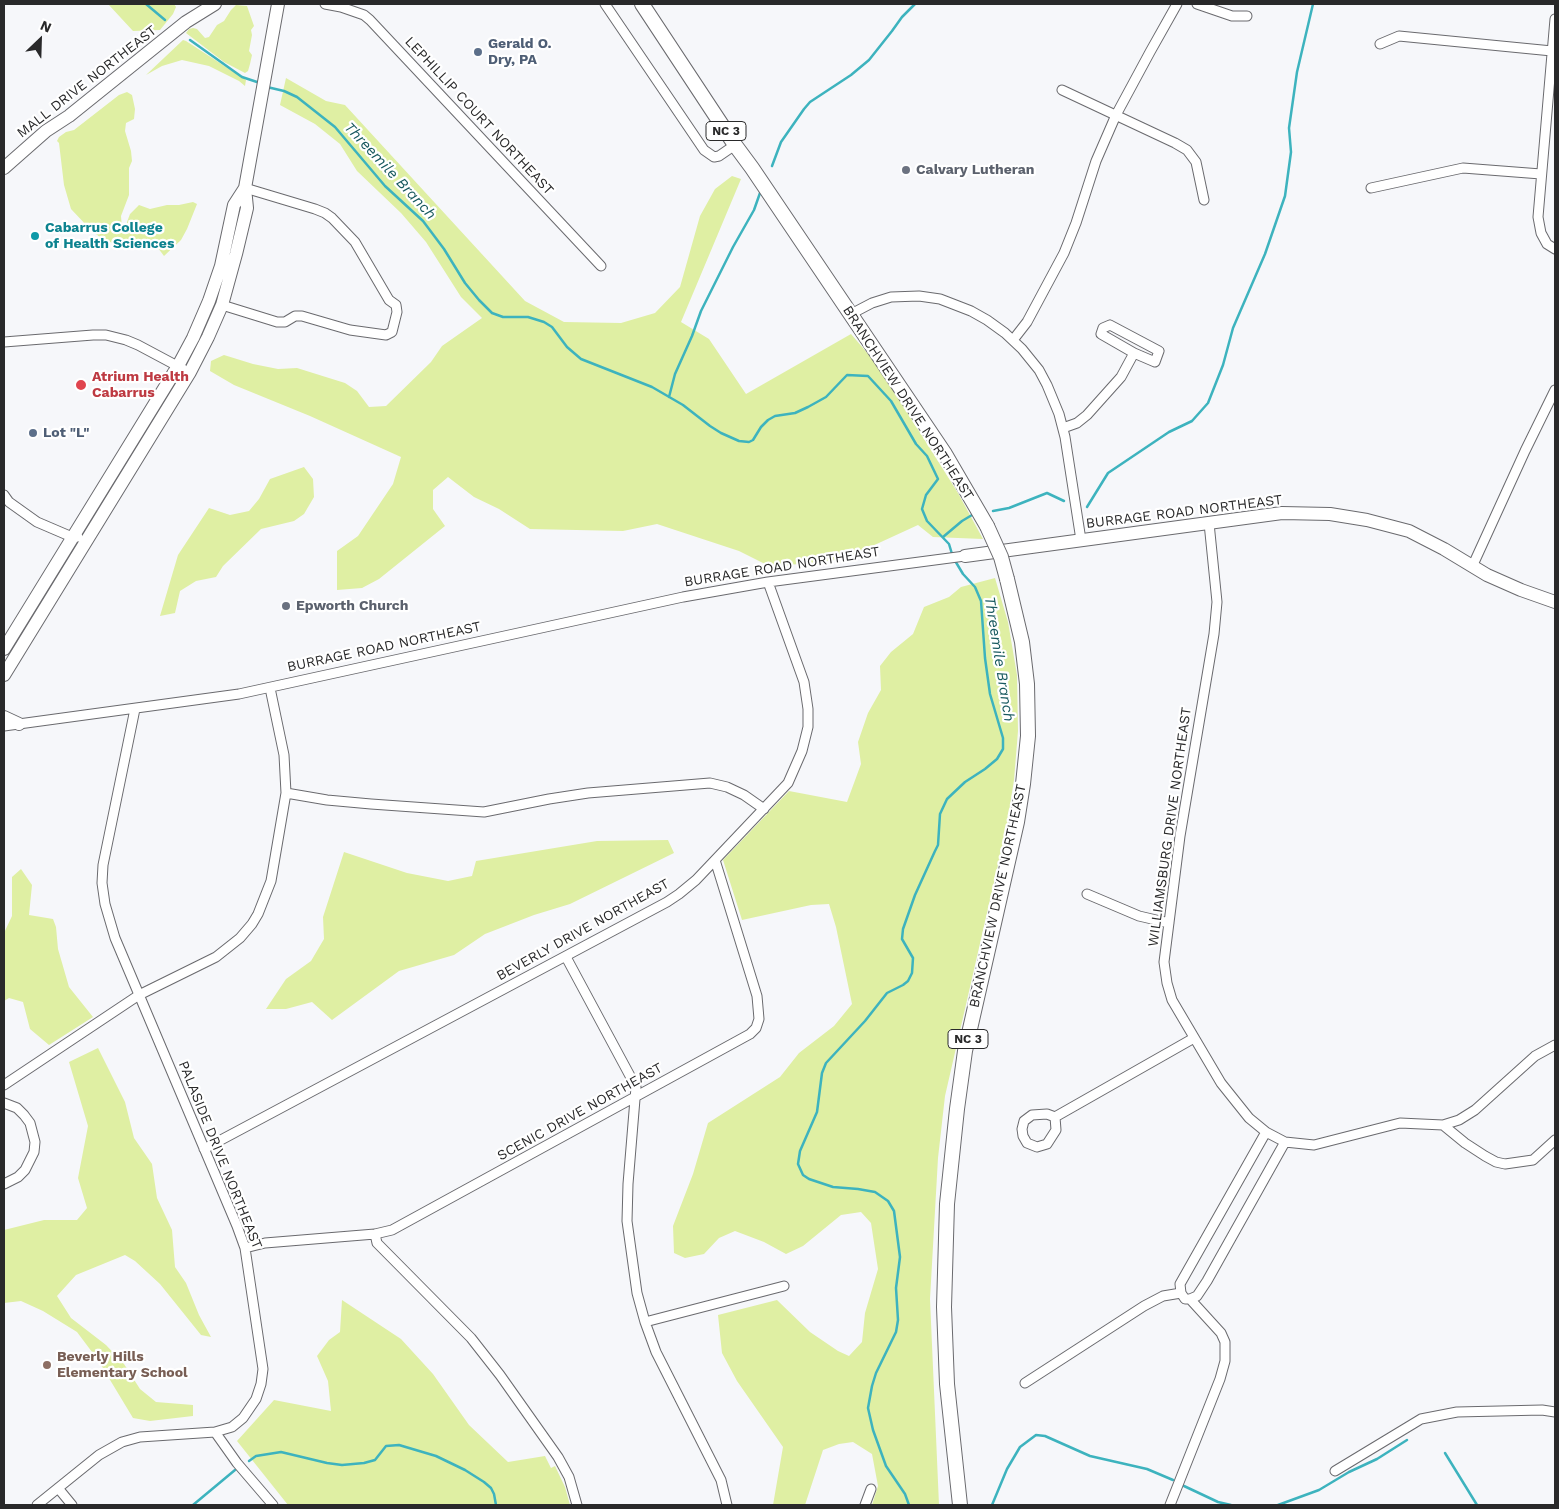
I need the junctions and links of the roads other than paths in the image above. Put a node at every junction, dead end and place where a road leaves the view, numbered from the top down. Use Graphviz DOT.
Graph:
graph roads {
  1 [pos="215,4"];
  2 [pos="278,4"];
  3 [pos="325,4"];
  4 [pos="605,4"];
  5 [pos="642,4"];
  6 [pos="1177,4"];
  7 [pos="1197,4"];
  8 [pos="1247,16"];
  9 [pos="1555,19"];
  10 [pos="1380,44"];
  11 [pos="1552,50"];
  12 [pos="1062,90"];
  13 [pos="1116,115"];
  14 [pos="735,146"];
  15 [pos="4,168"];
  16 [pos="1541,174"];
  17 [pos="245,188"];
  18 [pos="1371,188"];
  19 [pos="1204,200"];
  20 [pos="1555,249"];
  21 [pos="601,266"];
  22 [pos="222,305"];
  23 [pos="851,314"];
  24 [pos="1012,340"];
  25 [pos="4,342"];
  26 [pos="1134,353"];
  27 [pos="178,366"];
  28 [pos="190,372"];
  29 [pos="1555,390"];
  30 [pos="1063,428"];
  31 [pos="4,495"];
  32 [pos="1209,523"];
  33 [pos="72,536"];
  34 [pos="88,538"];
  35 [pos="1081,540"];
  36 [pos="965,556"];
  37 [pos="1472,567"];
  38 [pos="768,582"];
  39 [pos="1555,602"];
  40 [pos="4,650"];
  41 [pos="4,675"];
  42 [pos="270,688"];
  43 [pos="134,709"];
  44 [pos="4,717"];
  45 [pos="19,724"];
  46 [pos="4,726"];
  47 [pos="286,793"];
  48 [pos="764,808"];
  49 [pos="715,860"];
  50 [pos="1087,894"];
  51 [pos="1169,923"];
  52 [pos="566,957"];
  53 [pos="139,995"];
  54 [pos="1194,1038"];
  55 [pos="1555,1045"];
  56 [pos="4,1085"];
  57 [pos="636,1096"];
  58 [pos="4,1102"];
  59 [pos="1055,1117"];
  60 [pos="1443,1125"];
  61 [pos="1266,1132"];
  62 [pos="1555,1140"];
  63 [pos="1285,1142"];
  64 [pos="204,1149"];
  65 [pos="4,1184"];
  66 [pos="375,1234"];
  67 [pos="245,1248"];
  68 [pos="784,1286"];
  69 [pos="1181,1293"];
  70 [pos="1190,1300"];
  71 [pos="645,1322"];
  72 [pos="1025,1383"];
  73 [pos="1555,1412"];
  74 [pos="215,1432"];
  75 [pos="1335,1471"];
  76 [pos="58,1488"];
  77 [pos="871,1489"];
  78 [pos="37,1505"];
  79 [pos="72,1505"];
  80 [pos="273,1505"];
  81 [pos="577,1505"];
  82 [pos="727,1505"];
  83 [pos="865,1505"];
  84 [pos="960,1505"];
  85 [pos="1170,1505"];
  1 -- 15 [label="main road, MALL DRIVE NORTHEAST"];
  2 -- 17 [label="main road"];
  3 -- 21 [label="street, LEPHILLIP COURT NORTHEAST"];
  4 -- 14 [label="street"];
  5 -- 14 [label="main road, BRANCHVIEW DRIVE NORTHEAST / NC 3"];
  6 -- 13 [label="street"];
  7 -- 8 [label="street"];
  9 -- 11 [label="street"];
  10 -- 11 [label="street"];
  11 -- 16 [label="street"];
  12 -- 13 [label="street"];
  13 -- 19 [label="street"];
  13 -- 24 [label="street"];
  14 -- 23 [label="main road, BRANCHVIEW DRIVE NORTHEAST / NC 3"];
  16 -- 18 [label="street"];
  16 -- 20 [label="street"];
  17 -- 22 [label="main road"];
  17 -- 22 [label="street"];
  17 -- 27 [label="main road"];
  22 -- 28 [label="main road"];
  23 -- 24 [label="street"];
  23 -- 84 [label="main road, BRANCHVIEW DRIVE NORTHEAST / NC 3, bridge"];
  24 -- 30 [label="street"];
  25 -- 27 [label="street"];
  26 -- 26 [label="street"];
  26 -- 30 [label="street"];
  27 -- 28 [label="street"];
  27 -- 33 [label="main road"];
  28 -- 34 [label="main road"];
  29 -- 37 [label="street"];
  30 -- 35 [label="street"];
  31 -- 33 [label="street"];
  32 -- 35 [label="main road, BURRAGE ROAD NORTHEAST"];
  32 -- 37 [label="main road, BURRAGE ROAD NORTHEAST"];
  32 -- 51 [label="street, WILLIAMSBURG DRIVE NORTHEAST"];
  33 -- 34 [label="street"];
  33 -- 40 [label="main road"];
  34 -- 41 [label="main road"];
  35 -- 36 [label="main road, BURRAGE ROAD NORTHEAST"];
  36 -- 38 [label="street, BURRAGE ROAD NORTHEAST"];
  37 -- 39 [label="main road, BURRAGE ROAD NORTHEAST"];
  38 -- 42 [label="street, BURRAGE ROAD NORTHEAST"];
  38 -- 48 [label="street, BEVERLY DRIVE NORTHEAST"];
  42 -- 43 [label="street, BURRAGE ROAD NORTHEAST"];
  42 -- 47 [label="street"];
  43 -- 45 [label="street, BURRAGE ROAD NORTHEAST"];
  43 -- 53 [label="street, PALASIDE DRIVE NORTHEAST"];
  44 -- 45 [label="main road"];
  45 -- 46 [label="street, BURRAGE ROAD NORTHEAST"];
  47 -- 48 [label="street"];
  47 -- 53 [label="street"];
  48 -- 49 [label="street, BEVERLY DRIVE NORTHEAST"];
  49 -- 52 [label="street, BEVERLY DRIVE NORTHEAST"];
  49 -- 57 [label="street, SCENIC DRIVE NORTHEAST"];
  50 -- 51 [label="street"];
  51 -- 54 [label="street, WILLIAMSBURG DRIVE NORTHEAST"];
  52 -- 57 [label="street"];
  52 -- 64 [label="street, BEVERLY DRIVE NORTHEAST"];
  53 -- 56 [label="street"];
  53 -- 64 [label="street, PALASIDE DRIVE NORTHEAST"];
  54 -- 59 [label="street"];
  54 -- 61 [label="street, WILLIAMSBURG DRIVE NORTHEAST"];
  55 -- 60 [label="street, WILLIAMSBURG DRIVE NORTHEAST"];
  57 -- 66 [label="street, SCENIC DRIVE NORTHEAST"];
  57 -- 71 [label="street"];
  58 -- 65 [label="street"];
  60 -- 62 [label="street"];
  60 -- 63 [label="street, WILLIAMSBURG DRIVE NORTHEAST"];
  61 -- 63 [label="street, WILLIAMSBURG DRIVE NORTHEAST"];
  61 -- 69 [label="street"];
  63 -- 70 [label="street"];
  64 -- 67 [label="street, PALASIDE DRIVE NORTHEAST"];
  66 -- 67 [label="street, SCENIC DRIVE NORTHEAST"];
  66 -- 81 [label="street"];
  67 -- 74 [label="street, PALASIDE DRIVE NORTHEAST"];
  68 -- 71 [label="street"];
  69 -- 70 [label="street"];
  69 -- 72 [label="street"];
  70 -- 85 [label="street"];
  71 -- 82 [label="street"];
  73 -- 75 [label="street"];
  74 -- 76 [label="street, PALASIDE DRIVE NORTHEAST"];
  74 -- 80 [label="street"];
  76 -- 78 [label="street, PALASIDE DRIVE NORTHEAST"];
  76 -- 79 [label="street"];
  77 -- 83 [label="street"];
}
